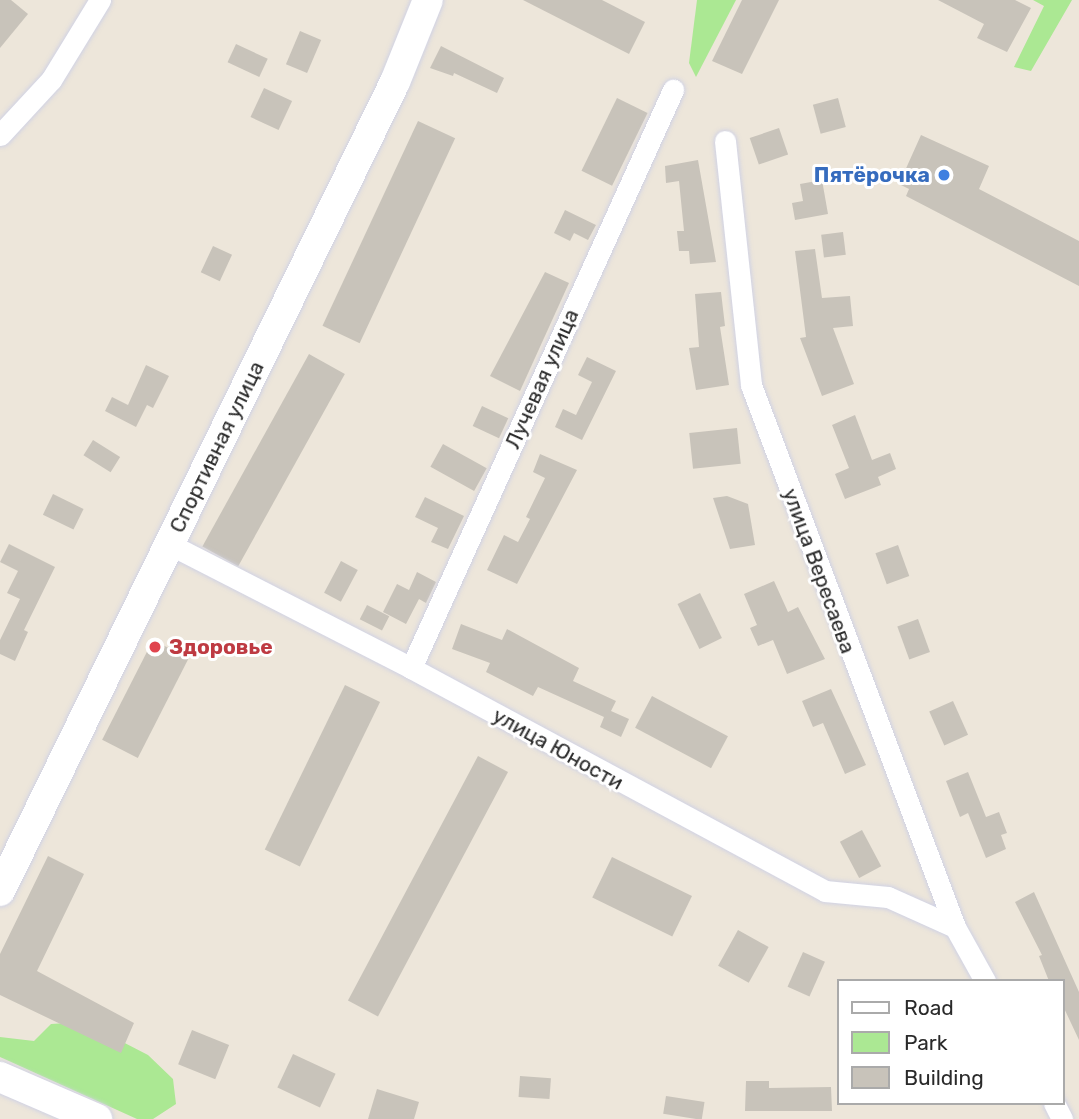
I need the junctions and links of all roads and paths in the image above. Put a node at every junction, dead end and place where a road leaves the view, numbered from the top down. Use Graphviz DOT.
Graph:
graph roads {
  1 [pos="100,0"];
  2 [pos="428,0"];
  3 [pos="673,90"];
  4 [pos="0,135"];
  5 [pos="725,141"];
  6 [pos="169,544"];
  7 [pos="411,668"];
  8 [pos="0,891"];
  9 [pos="955,928"];
  10 [pos="984,979"];
  11 [pos="0,1077"];
  12 [pos="97,1119"];
  1 -- 4 [label="street"];
  2 -- 6 [label="street, Спортивная улица"];
  3 -- 7 [label="street, Лучевая улица"];
  5 -- 9 [label="street, улица Вересаева"];
  6 -- 7 [label="street, улица Юности"];
  6 -- 8 [label="street, Спортивная улица"];
  7 -- 9 [label="street, улица Юности"];
  9 -- 10 [label="street, улица Вересаева"];
  11 -- 12 [label="street"];
}
